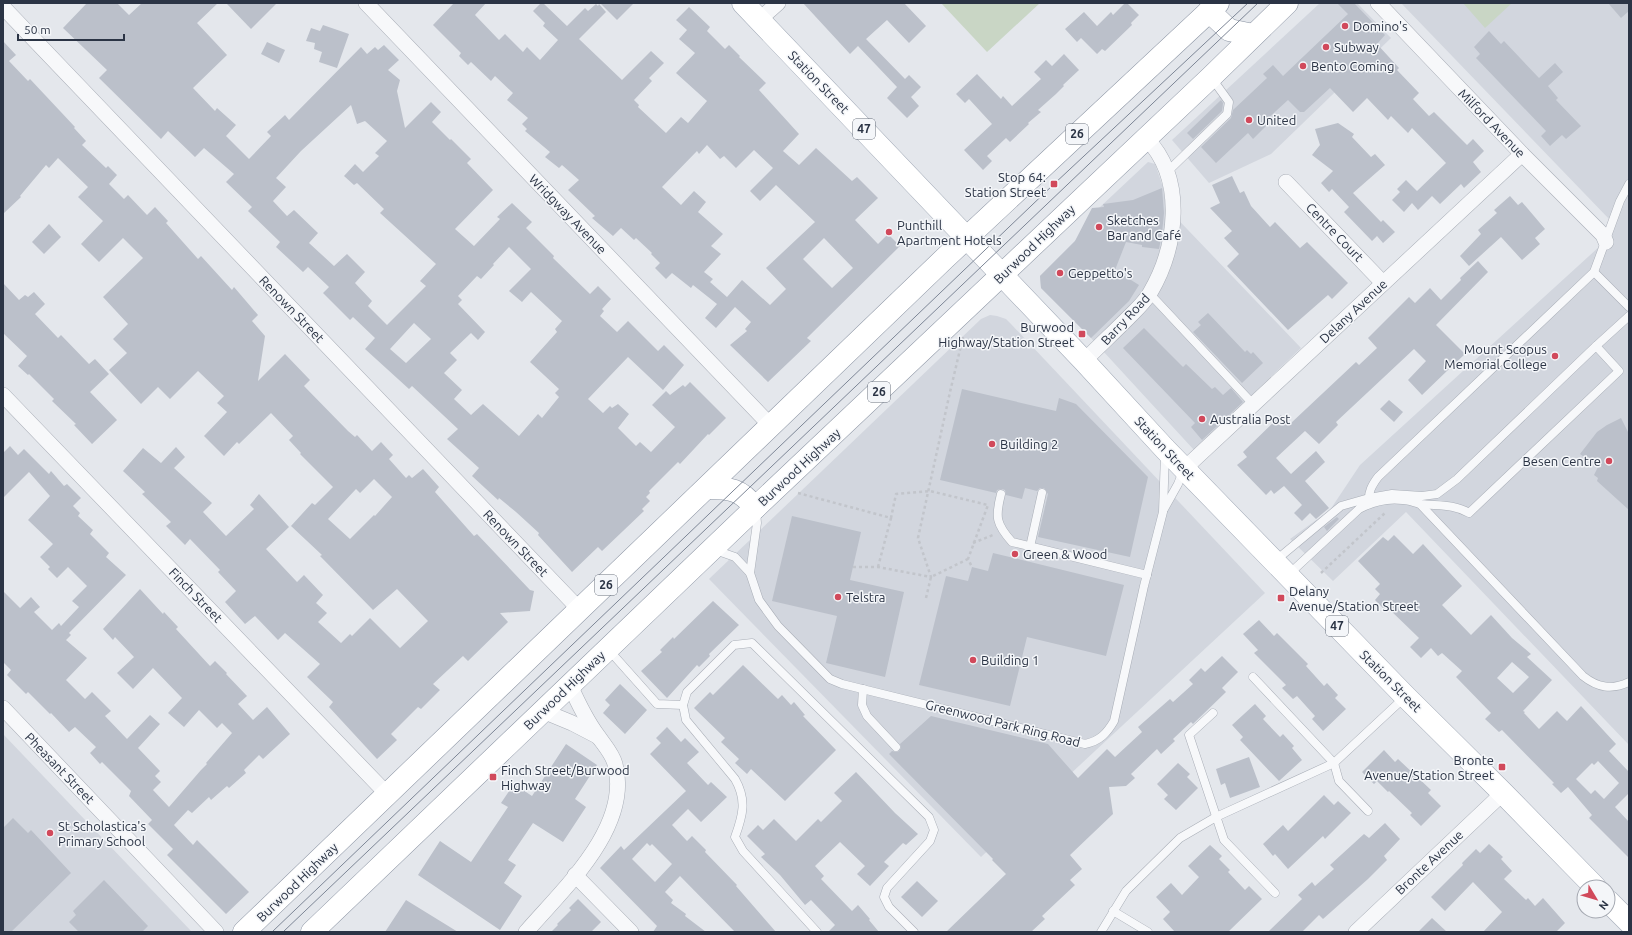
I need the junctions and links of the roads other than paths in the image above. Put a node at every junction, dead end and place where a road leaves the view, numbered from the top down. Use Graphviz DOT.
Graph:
graph roads {
  1 [pos="366,3"];
  2 [pos="743,3"];
  3 [pos="778,3"];
  4 [pos="1287,3"];
  5 [pos="1378,3"];
  6 [pos="3,7"];
  7 [pos="1213,7"];
  8 [pos="759,20"];
  9 [pos="1253,35"];
  10 [pos="1211,77"];
  11 [pos="1146,138"];
  12 [pos="1522,154"];
  13 [pos="1166,173"];
  14 [pos="1286,182"];
  15 [pos="1629,184"];
  16 [pos="967,238"];
  17 [pos="1606,242"];
  18 [pos="1594,272"];
  19 [pos="1002,274"];
  20 [pos="1383,283"];
  21 [pos="1150,294"];
  22 [pos="1629,307"];
  23 [pos="1629,316"];
  24 [pos="1596,346"];
  25 [pos="1084,361"];
  26 [pos="5,401"];
  27 [pos="1253,404"];
  28 [pos="771,426"];
  29 [pos="1165,450"];
  30 [pos="1184,469"];
  31 [pos="707,488"];
  32 [pos="1042,493"];
  33 [pos="1001,494"];
  34 [pos="1411,495"];
  35 [pos="1369,500"];
  36 [pos="1420,504"];
  37 [pos="755,508"];
  38 [pos="1163,512"];
  39 [pos="1030,547"];
  40 [pos="714,549"];
  41 [pos="1281,569"];
  42 [pos="750,573"];
  43 [pos="1147,575"];
  44 [pos="580,610"];
  45 [pos="608,649"];
  46 [pos="1253,677"];
  47 [pos="1629,682"];
  48 [pos="570,685"];
  49 [pos="863,689"];
  50 [pos="1406,697"];
  51 [pos="683,705"];
  52 [pos="3,708"];
  53 [pos="543,711"];
  54 [pos="1213,713"];
  55 [pos="598,736"];
  56 [pos="896,747"];
  57 [pos="1334,763"];
  58 [pos="1503,793"];
  59 [pos="388,795"];
  60 [pos="1368,812"];
  61 [pos="1216,817"];
  62 [pos="575,875"];
  63 [pos="1587,879"];
  64 [pos="1275,893"];
  65 [pos="1616,909"];
  66 [pos="1113,911"];
  67 [pos="1629,922"];
  68 [pos="319,930"];
  69 [pos="216,932"];
  70 [pos="244,932"];
  71 [pos="526,932"];
  72 [pos="631,932"];
  73 [pos="817,932"];
  74 [pos="914,932"];
  75 [pos="1101,932"];
  76 [pos="1148,932"];
  77 [pos="1356,932"];
  1 -- 28 [label="street, Wridgway Avenue"];
  2 -- 8 [label="main road, Station Street / 47"];
  3 -- 8 [label="street"];
  4 -- 9 [label="main road, Burwood Highway / 26"];
  5 -- 12 [label="street, Milford Avenue"];
  6 -- 44 [label="street, Renown Street"];
  7 -- 9 [label="main road"];
  7 -- 16 [label="main road, Burwood Highway / 26"];
  8 -- 16 [label="main road, Station Street / 47"];
  9 -- 10 [label="main road, Burwood Highway / 26"];
  10 -- 11 [label="main road, Burwood Highway / 26"];
  10 -- 13 [label="lane"];
  11 -- 13 [label="street, Barry Road"];
  11 -- 19 [label="main road, Burwood Highway / 26"];
  12 -- 17 [label="street, Milford Avenue"];
  12 -- 20 [label="street, Delany Avenue"];
  13 -- 21 [label="street, Barry Road"];
  14 -- 20 [label="street, Centre Court"];
  15 -- 17 [label="lane"];
  16 -- 19 [label="main road, Station Street / 47"];
  16 -- 28 [label="main road, Burwood Highway / 26"];
  17 -- 18 [label="lane"];
  18 -- 22 [label="lane"];
  18 -- 35 [label="lane"];
  19 -- 25 [label="main road, Station Street / 47"];
  19 -- 37 [label="main road, Burwood Highway / 26"];
  20 -- 27 [label="street, Delany Avenue"];
  21 -- 25 [label="street, Barry Road"];
  21 -- 27 [label="lane"];
  23 -- 24 [label="lane"];
  24 -- 34 [label="lane"];
  24 -- 36 [label="lane"];
  25 -- 29 [label="main road, Station Street / 47"];
  26 -- 59 [label="street, Finch Street"];
  27 -- 30 [label="street, Delany Avenue"];
  28 -- 31 [label="main road, Burwood Highway / 26"];
  29 -- 30 [label="main road, Station Street / 47"];
  29 -- 38 [label="lane"];
  30 -- 38 [label="lane"];
  30 -- 41 [label="main road, Station Street / 47"];
  31 -- 37 [label="main road"];
  31 -- 44 [label="main road, Burwood Highway / 26"];
  32 -- 39 [label="lane"];
  33 -- 39 [label="lane"];
  34 -- 35 [label="lane"];
  34 -- 36 [label="lane"];
  35 -- 36 [label="lane"];
  35 -- 41 [label="lane"];
  35 -- 41 [label="lane"];
  36 -- 47 [label="lane"];
  37 -- 40 [label="main road, Burwood Highway / 26"];
  37 -- 42 [label="lane"];
  38 -- 43 [label="lane, Greenwood Park Ring Road"];
  39 -- 43 [label="lane"];
  40 -- 42 [label="lane"];
  40 -- 45 [label="main road, Burwood Highway / 26"];
  41 -- 50 [label="main road, Station Street / 47"];
  42 -- 49 [label="lane, Greenwood Park Ring Road"];
  43 -- 49 [label="lane, Greenwood Park Ring Road"];
  44 -- 59 [label="main road, Burwood Highway / 26"];
  45 -- 48 [label="main road, Burwood Highway / 26"];
  45 -- 51 [label="lane"];
  46 -- 57 [label="lane"];
  48 -- 53 [label="main road, Burwood Highway / 26"];
  48 -- 55 [label="street"];
  49 -- 56 [label="lane"];
  50 -- 57 [label="lane"];
  50 -- 58 [label="main road, Station Street / 47"];
  51 -- 73 [label="lane"];
  51 -- 74 [label="lane"];
  52 -- 69 [label="street, Pheasant Street"];
  53 -- 55 [label="street"];
  53 -- 68 [label="main road, Burwood Highway / 26"];
  54 -- 61 [label="lane"];
  55 -- 62 [label="street"];
  57 -- 60 [label="lane"];
  57 -- 61 [label="lane"];
  58 -- 63 [label="main road, Station Street / 47"];
  58 -- 77 [label="street, Bronte Avenue"];
  59 -- 70 [label="main road, Burwood Highway / 26"];
  61 -- 64 [label="lane"];
  61 -- 66 [label="lane"];
  62 -- 71 [label="street"];
  62 -- 72 [label="street"];
  65 -- 67 [label="main road"];
  66 -- 75 [label="lane"];
  66 -- 76 [label="lane"];
}
